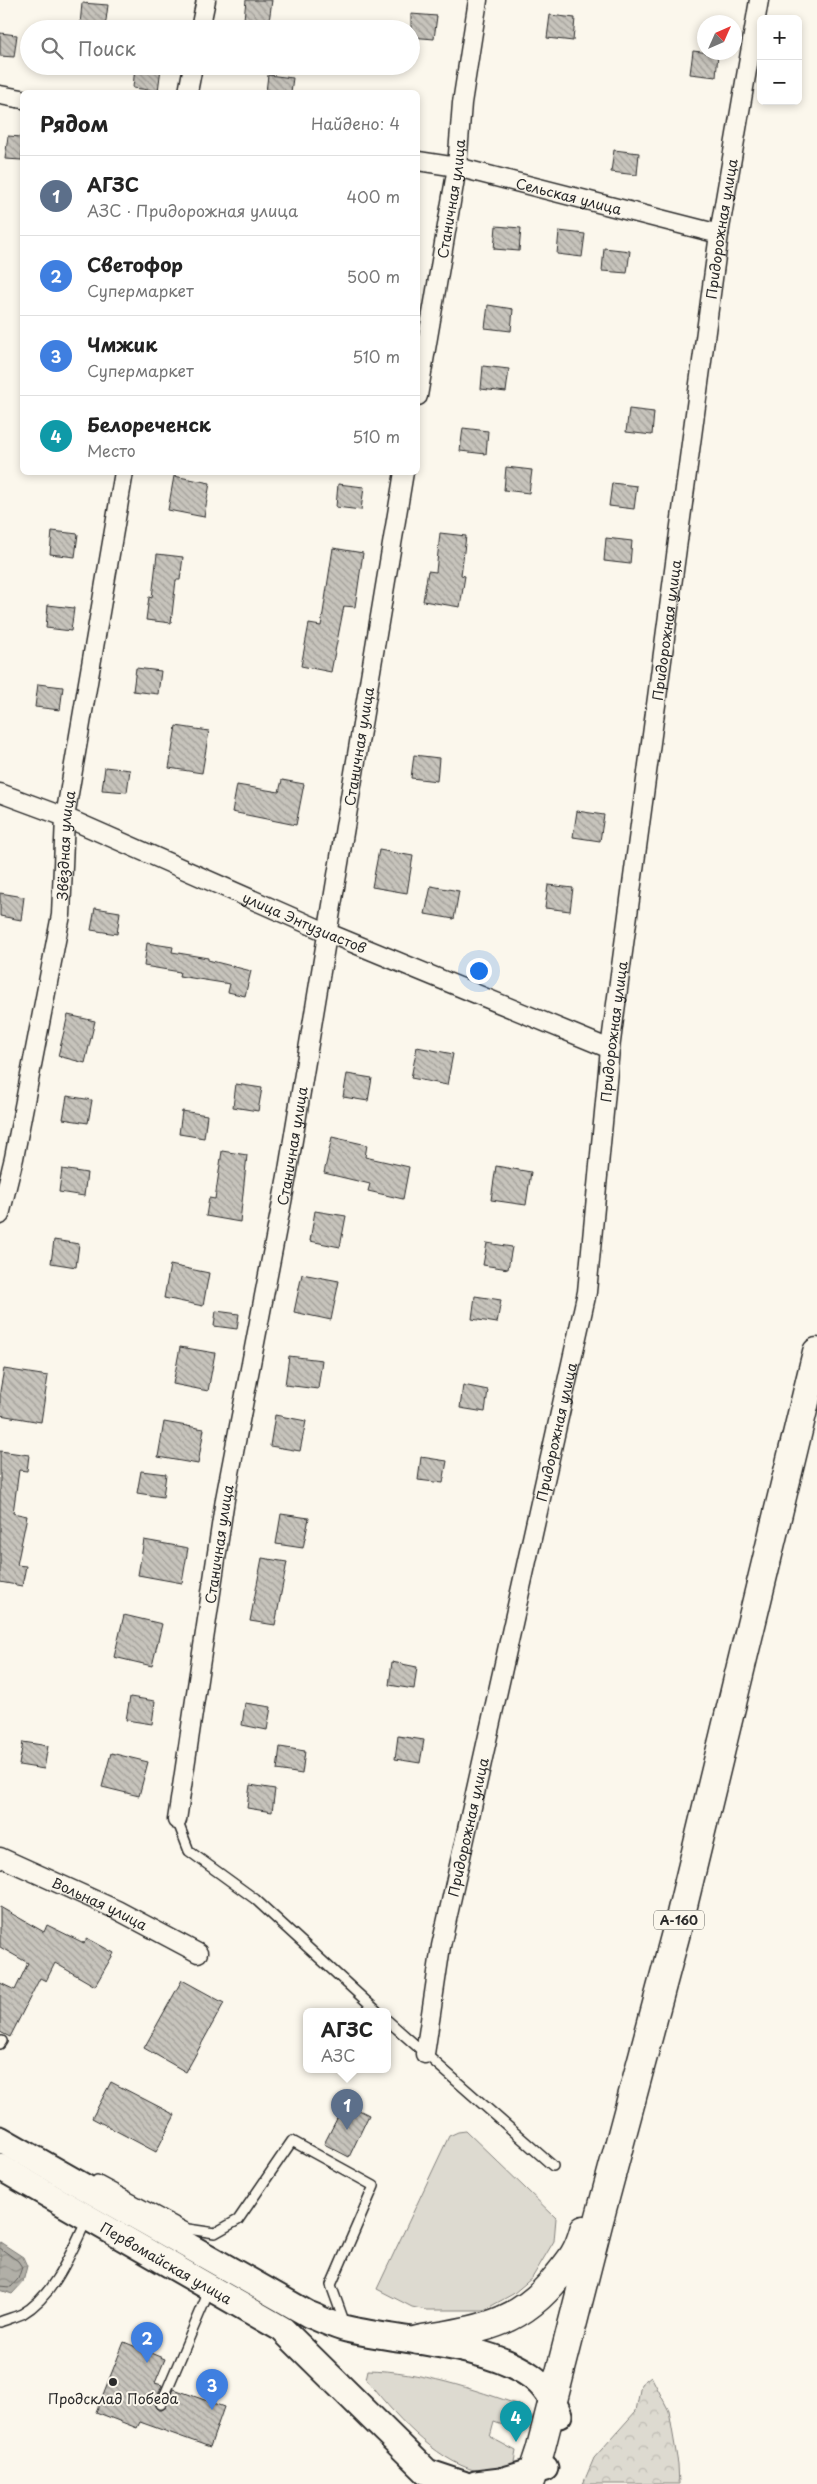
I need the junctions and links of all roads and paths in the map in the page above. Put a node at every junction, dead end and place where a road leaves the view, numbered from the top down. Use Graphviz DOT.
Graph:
graph roads {
  1 [pos="206,0"];
  2 [pos="478,0"];
  3 [pos="759,0"];
  4 [pos="202,20"];
  5 [pos="191,75"];
  6 [pos="188,90"];
  7 [pos="0,95"];
  8 [pos="20,99"];
  9 [pos="420,162"];
  10 [pos="457,167"];
  11 [pos="719,234"];
  12 [pos="420,384"];
  13 [pos="123,475"];
  14 [pos="403,475"];
  15 [pos="0,793"];
  16 [pos="65,817"];
  17 [pos="326,932"];
  18 [pos="610,1049"];
  19 [pos="0,1215"];
  20 [pos="817,1352"];
  21 [pos="817,1406"];
  22 [pos="177,1820"];
  23 [pos="0,1857"];
  24 [pos="198,1952"];
  25 [pos="669,1960"];
  26 [pos="374,2008"];
  27 [pos="391,2023"];
  28 [pos="426,2054"];
  29 [pos="0,2138"];
  30 [pos="28,2143"];
  31 [pos="553,2166"];
  32 [pos="0,2167"];
  33 [pos="87,2175"];
  34 [pos="88,2217"];
  35 [pos="210,2288"];
  36 [pos="0,2322"];
  37 [pos="347,2329"];
  38 [pos="418,2340"];
  39 [pos="325,2372"];
  40 [pos="162,2404"];
  41 [pos="556,2408"];
  42 [pos="537,2477"];
  43 [pos="416,2484"];
  44 [pos="463,2484"];
  45 [pos="476,2484"];
  1 -- 4 [label="street"];
  2 -- 10 [label="street, Станичная улица"];
  3 -- 11 [label="street, Придорожная улица"];
  5 -- 6 [label="street"];
  7 -- 8 [label="street"];
  9 -- 10 [label="street, Сельская улица"];
  10 -- 11 [label="street, Сельская улица"];
  10 -- 12 [label="street, Станичная улица"];
  11 -- 18 [label="street, Придорожная улица"];
  13 -- 16 [label="street, Звёздная улица"];
  14 -- 17 [label="street, Станичная улица"];
  15 -- 16 [label="street, улица Энтузиастов"];
  16 -- 17 [label="street, улица Энтузиастов"];
  16 -- 19 [label="street, Звёздная улица"];
  17 -- 18 [label="street, улица Энтузиастов"];
  17 -- 22 [label="street, Станичная улица"];
  18 -- 28 [label="street, Придорожная улица"];
  20 -- 25 [label="highway, А-160"];
  21 -- 41 [label="highway, А-160"];
  22 -- 26 [label="lane"];
  23 -- 24 [label="street, Вольная улица"];
  25 -- 38 [label="highway"];
  25 -- 41 [label="highway, А-160"];
  27 -- 28 [label="lane"];
  28 -- 31 [label="lane"];
  29 -- 30 [label="lane"];
  29 -- 37 [label="main road, Первомайская улица"];
  32 -- 34 [label="main road, Первомайская улица"];
  33 -- 37 [label="lane"];
  34 -- 35 [label="main road, Первомайская улица"];
  34 -- 36 [label="lane"];
  35 -- 39 [label="main road, Первомайская улица"];
  35 -- 40 [label="lane"];
  37 -- 38 [label="main road, Первомайская улица"];
  38 -- 41 [label="main road, Первомайская улица"];
  39 -- 43 [label="main road"];
  39 -- 44 [label="main road"];
  41 -- 42 [label="highway, А-160"];
  42 -- 45 [label="main road"];
}
